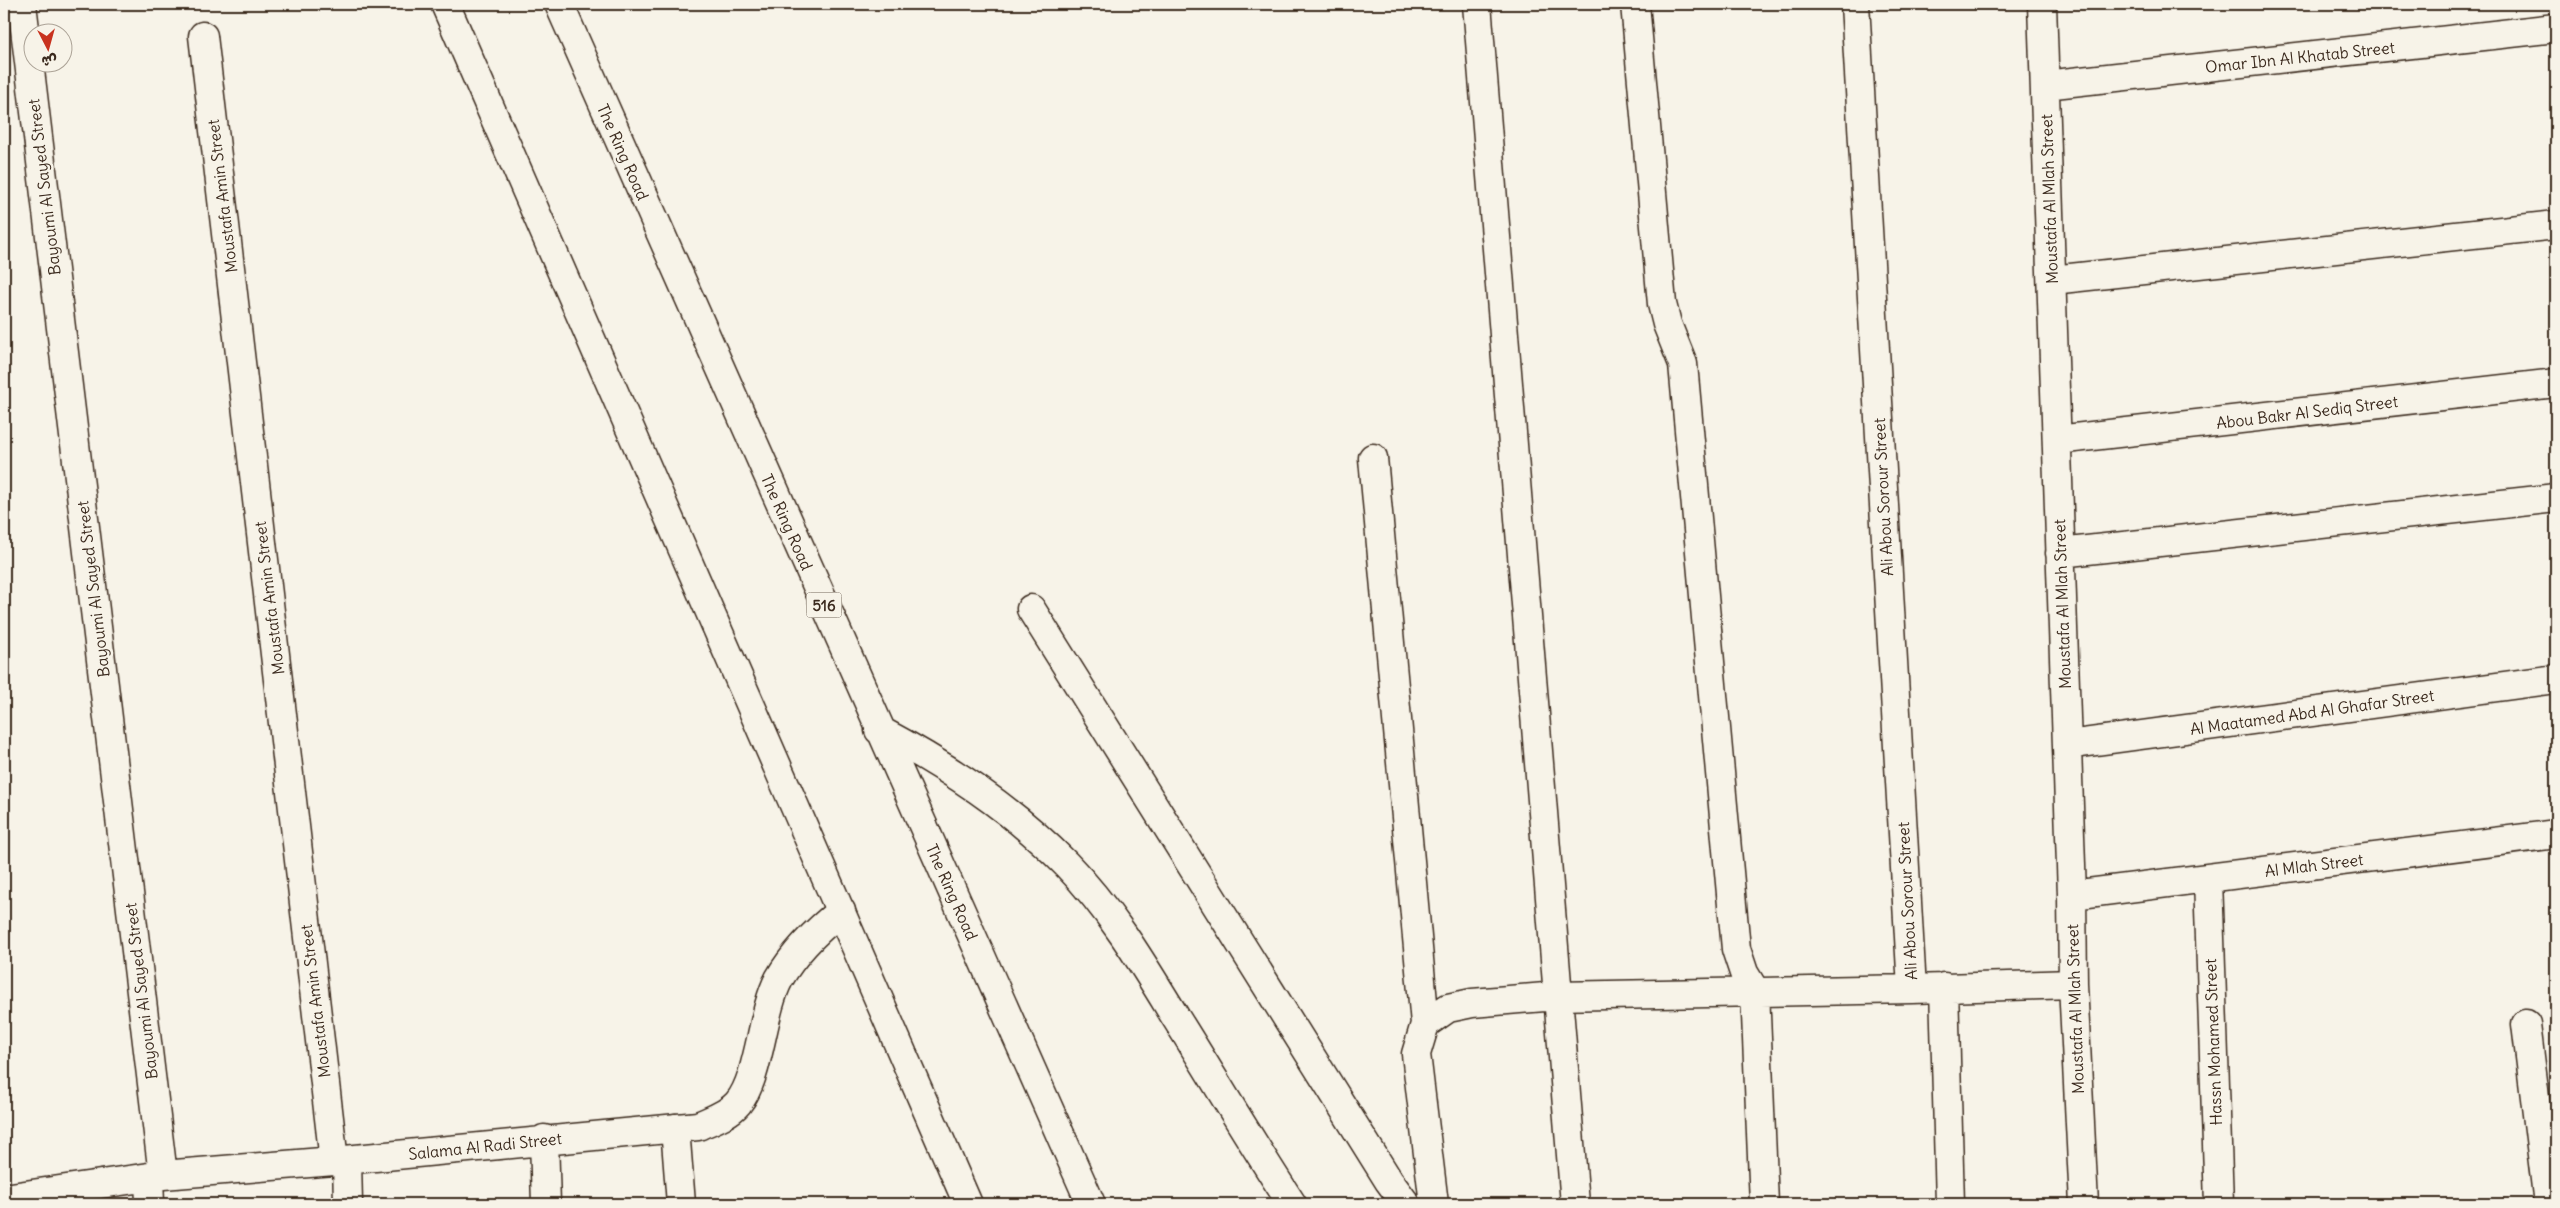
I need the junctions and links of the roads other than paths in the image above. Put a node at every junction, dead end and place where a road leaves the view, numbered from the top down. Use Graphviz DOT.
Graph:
graph roads {
  1 [pos="22,4"];
  2 [pos="445,4"];
  3 [pos="559,4"];
  4 [pos="1478,4"];
  5 [pos="1635,4"];
  6 [pos="1855,4"];
  7 [pos="2042,4"];
  8 [pos="2556,28"];
  9 [pos="203,36"];
  10 [pos="2044,85"];
  11 [pos="2556,225"];
  12 [pos="2052,280"];
  13 [pos="2556,383"];
  14 [pos="2057,440"];
  15 [pos="1373,458"];
  16 [pos="2556,498"];
  17 [pos="2060,553"];
  18 [pos="1031,608"];
  19 [pos="2556,679"];
  20 [pos="879,730"];
  21 [pos="2067,745"];
  22 [pos="2556,834"];
  23 [pos="2208,879"];
  24 [pos="2072,895"];
  25 [pos="841,911"];
  26 [pos="2073,984"];
  27 [pos="1944,987"];
  28 [pos="1912,990"];
  29 [pos="1755,991"];
  30 [pos="1557,996"];
  31 [pos="1425,1024"];
  32 [pos="2526,1024"];
  33 [pos="675,1128"];
  34 [pos="544,1139"];
  35 [pos="341,1160"];
  36 [pos="156,1176"];
  37 [pos="4,1198"];
  38 [pos="150,1204"];
  39 [pos="348,1204"];
  40 [pos="546,1204"];
  41 [pos="681,1204"];
  42 [pos="968,1204"];
  43 [pos="1091,1204"];
  44 [pos="1292,1204"];
  45 [pos="1406,1204"];
  46 [pos="1434,1204"];
  47 [pos="1575,1204"];
  48 [pos="1764,1204"];
  49 [pos="1950,1204"];
  50 [pos="2084,1204"];
  51 [pos="2218,1204"];
  52 [pos="2548,1204"];
  1 -- 36 [label="main road, Bayoumi Al Sayed Street"];
  2 -- 25 [label="main road"];
  3 -- 20 [label="main road, The Ring Road / 516"];
  4 -- 30 [label="main road"];
  5 -- 29 [label="main road"];
  6 -- 28 [label="main road, Ali Abou Sorour Street"];
  7 -- 10 [label="main road, Moustafa Al Mlah Street"];
  8 -- 10 [label="main road, Omar Ibn Al Khatab Street"];
  9 -- 35 [label="main road, Moustafa Amin Street"];
  10 -- 12 [label="main road, Moustafa Al Mlah Street"];
  11 -- 12 [label="main road"];
  12 -- 14 [label="main road, Moustafa Al Mlah Street"];
  13 -- 14 [label="main road, Abou Bakr Al Sediq Street"];
  14 -- 17 [label="main road, Moustafa Al Mlah Street"];
  15 -- 31 [label="main road"];
  16 -- 17 [label="main road"];
  17 -- 21 [label="main road, Moustafa Al Mlah Street"];
  18 -- 45 [label="main road"];
  19 -- 21 [label="main road, Al Maatamed Abd Al Ghafar Street"];
  20 -- 43 [label="main road, The Ring Road / 516"];
  20 -- 44 [label="main road"];
  21 -- 24 [label="main road, Moustafa Al Mlah Street"];
  22 -- 23 [label="main road, Al Mlah Street"];
  23 -- 24 [label="main road, Al Mlah Street"];
  23 -- 51 [label="main road, Hassn Mohamed Street"];
  24 -- 26 [label="main road, Moustafa Al Mlah Street"];
  25 -- 33 [label="main road, Salama Al Radi Street"];
  25 -- 42 [label="main road"];
  26 -- 27 [label="main road"];
  26 -- 50 [label="main road, Moustafa Al Mlah Street"];
  27 -- 28 [label="main road"];
  27 -- 49 [label="main road"];
  28 -- 29 [label="main road"];
  29 -- 30 [label="main road"];
  29 -- 48 [label="main road"];
  30 -- 31 [label="main road"];
  30 -- 47 [label="main road"];
  31 -- 46 [label="main road"];
  32 -- 52 [label="main road"];
  33 -- 34 [label="main road, Salama Al Radi Street"];
  33 -- 41 [label="main road"];
  34 -- 35 [label="main road, Salama Al Radi Street"];
  34 -- 40 [label="main road"];
  35 -- 36 [label="main road, Salama Al Radi Street"];
  35 -- 39 [label="main road, Moustafa Amin Street"];
  36 -- 37 [label="main road, Salama Al Radi Street"];
  36 -- 38 [label="main road, Bayoumi Al Sayed Street"];
}
